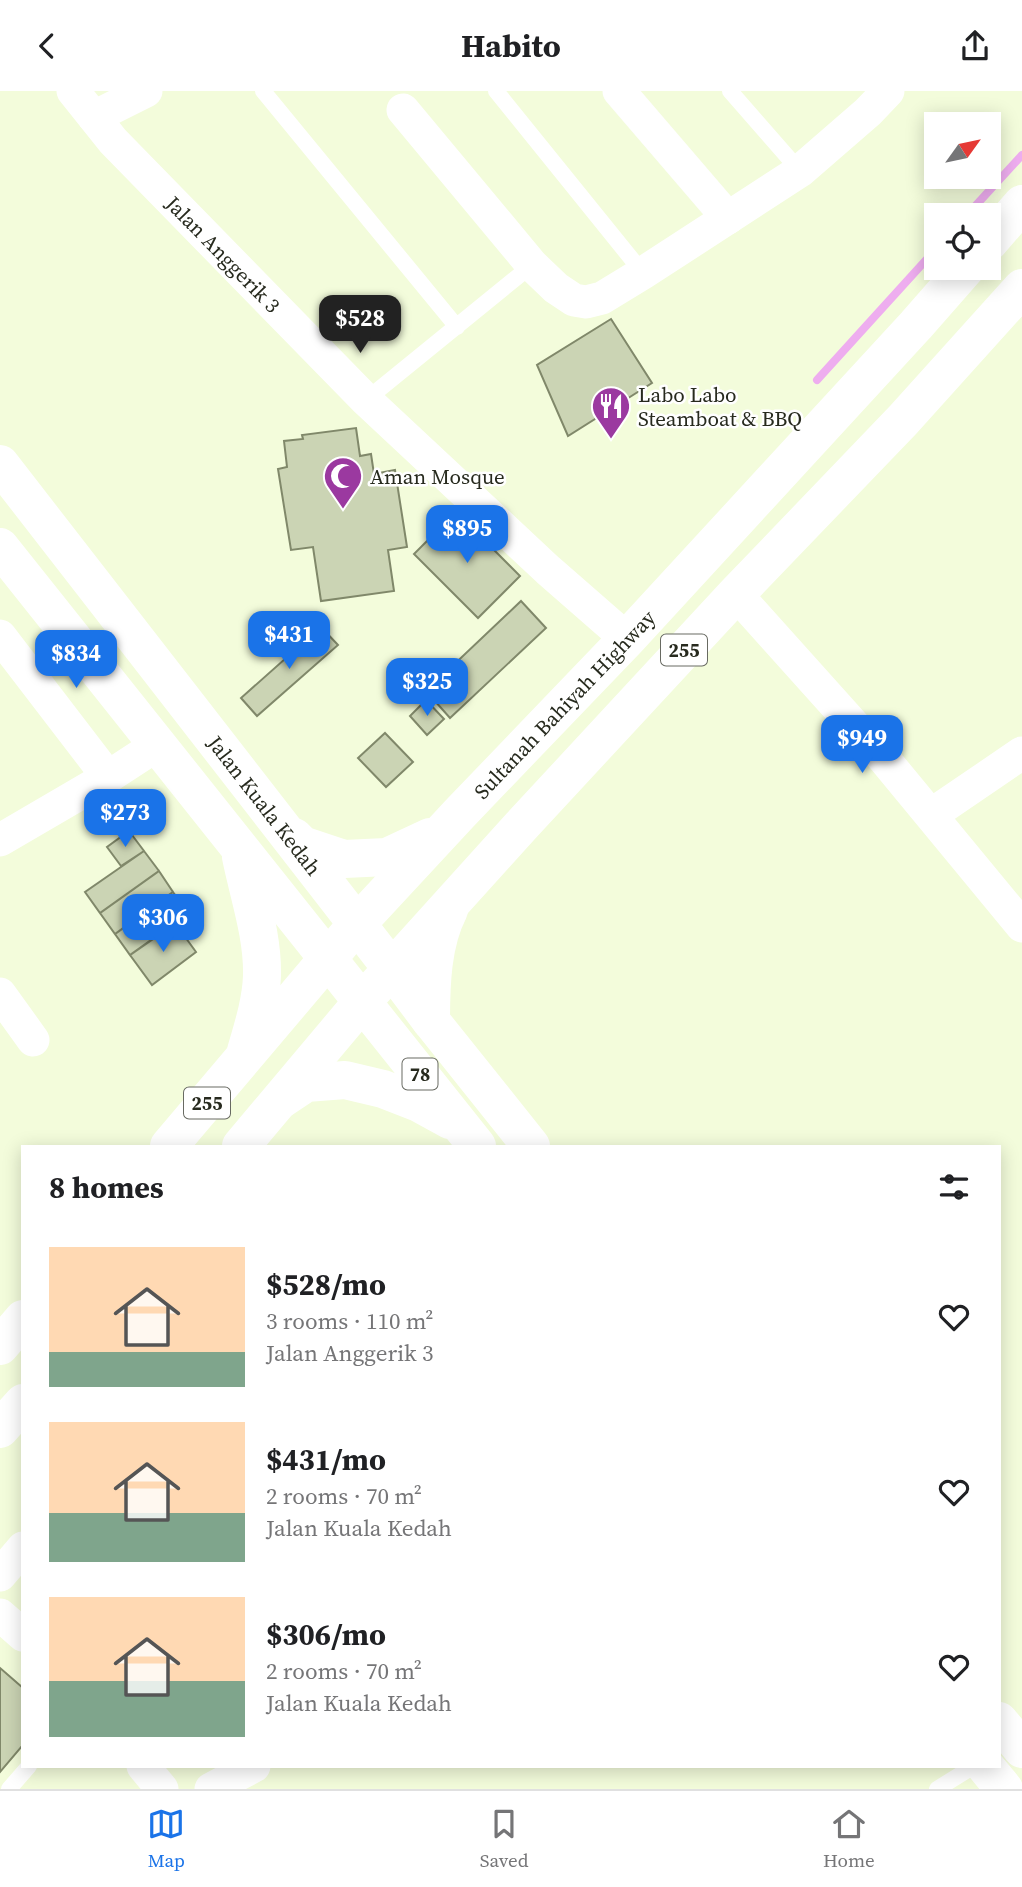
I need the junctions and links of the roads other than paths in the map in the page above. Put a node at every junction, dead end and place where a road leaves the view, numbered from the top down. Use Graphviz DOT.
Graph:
graph roads {
  1 [pos="73,91"];
  2 [pos="146,91"];
  3 [pos="263,91"];
  4 [pos="496,91"];
  5 [pos="619,91"];
  6 [pos="730,91"];
  7 [pos="869,98"];
  8 [pos="403,110"];
  9 [pos="94,117"];
  10 [pos="800,171"];
  11 [pos="1022,204"];
  12 [pos="727,218"];
  13 [pos="1001,228"];
  14 [pos="1022,235"];
  15 [pos="1001,253"];
  16 [pos="532,265"];
  17 [pos="643,273"];
  18 [pos="955,280"];
  19 [pos="970,280"];
  20 [pos="1022,288"];
  21 [pos="916,325"];
  22 [pos="457,327"];
  23 [pos="366,400"];
  24 [pos="0,464"];
  25 [pos="0,547"];
  26 [pos="736,594"];
  27 [pos="0,636"];
  28 [pos="627,639"];
  29 [pos="157,745"];
  30 [pos="1022,753"];
  31 [pos="108,777"];
  32 [pos="271,813"];
  33 [pos="460,813"];
  34 [pos="931,815"];
  35 [pos="0,840"];
  36 [pos="239,848"];
  37 [pos="468,884"];
  38 [pos="357,924"];
  39 [pos="1022,926"];
  40 [pos="328,959"];
  41 [pos="393,969"];
  42 [pos="0,994"];
  43 [pos="362,1002"];
  44 [pos="431,1021"];
  45 [pos="33,1039"];
  46 [pos="244,1059"];
  47 [pos="278,1102"];
  48 [pos="469,1136"];
  49 [pos="170,1145"];
  50 [pos="242,1145"];
  51 [pos="530,1145"];
  52 [pos="21,1321"];
  53 [pos="0,1346"];
  54 [pos="21,1404"];
  55 [pos="0,1429"];
  56 [pos="21,1550"];
  57 [pos="0,1575"];
  58 [pos="0,1615"];
  59 [pos="21,1634"];
  60 [pos="1001,1723"];
  61 [pos="1022,1749"];
  62 [pos="27,1768"];
  63 [pos="145,1768"];
  64 [pos="250,1768"];
  65 [pos="971,1768"];
  66 [pos="987,1768"];
  67 [pos="9,1789"];
  68 [pos="162,1789"];
  69 [pos="211,1789"];
  70 [pos="937,1789"];
  71 [pos="1004,1789"];
  1 -- 9 [label="street, Jalan Anggerik 3"];
  2 -- 9 [label="street"];
  3 -- 22 [label="lane"];
  4 -- 17 [label="lane"];
  5 -- 12 [label="street"];
  6 -- 10 [label="lane"];
  7 -- 10 [label="street"];
  8 -- 16 [label="street"];
  9 -- 23 [label="street, Jalan Anggerik 3"];
  10 -- 12 [label="street"];
  11 -- 13 [label="main road"];
  12 -- 17 [label="street"];
  14 -- 15 [label="main road"];
  16 -- 17 [label="street"];
  16 -- 22 [label="lane"];
  18 -- 21 [label="main road, Sultanah Bahiyah Highway / 255"];
  19 -- 21 [label="main road"];
  20 -- 26 [label="main road, 255"];
  21 -- 28 [label="main road, Sultanah Bahiyah Highway / 255"];
  22 -- 23 [label="lane"];
  23 -- 28 [label="street, Jalan Anggerik 3"];
  24 -- 32 [label="main road, Jalan Kuala Kedah / 78"];
  25 -- 29 [label="main road, 78"];
  26 -- 34 [label="street"];
  26 -- 37 [label="main road, 255"];
  27 -- 31 [label="street"];
  28 -- 33 [label="main road, Sultanah Bahiyah Highway / 255"];
  29 -- 31 [label="street"];
  29 -- 36 [label="main road, 78"];
  30 -- 34 [label="street"];
  31 -- 35 [label="street"];
  32 -- 33 [label="main road"];
  32 -- 38 [label="main road, Jalan Kuala Kedah / 78"];
  33 -- 38 [label="main road, Sultanah Bahiyah Highway / 255"];
  34 -- 39 [label="street"];
  36 -- 40 [label="main road, 78"];
  36 -- 46 [label="main road"];
  37 -- 41 [label="main road, 255"];
  37 -- 44 [label="main road"];
  38 -- 40 [label="main road, Sultanah Bahiyah Highway / 255"];
  38 -- 41 [label="main road, Jalan Kuala Kedah / 78"];
  40 -- 43 [label="main road, 78"];
  40 -- 46 [label="main road, Sultanah Bahiyah Highway / 255"];
  41 -- 43 [label="main road, 255"];
  41 -- 44 [label="main road, Jalan Kuala Kedah / 78"];
  42 -- 45 [label="street"];
  43 -- 47 [label="main road, 255"];
  43 -- 48 [label="main road, 78"];
  44 -- 51 [label="main road, Jalan Kuala Kedah / 78"];
  46 -- 49 [label="main road, Sultanah Bahiyah Highway / 255"];
  47 -- 48 [label="main road"];
  47 -- 50 [label="main road, 255"];
  52 -- 53 [label="main road"];
  54 -- 55 [label="main road"];
  56 -- 57 [label="street"];
  58 -- 59 [label="street"];
  60 -- 61 [label="main road"];
  62 -- 67 [label="lane"];
  63 -- 68 [label="street"];
  64 -- 69 [label="street"];
  65 -- 70 [label="lane"];
  66 -- 71 [label="main road"];
}
